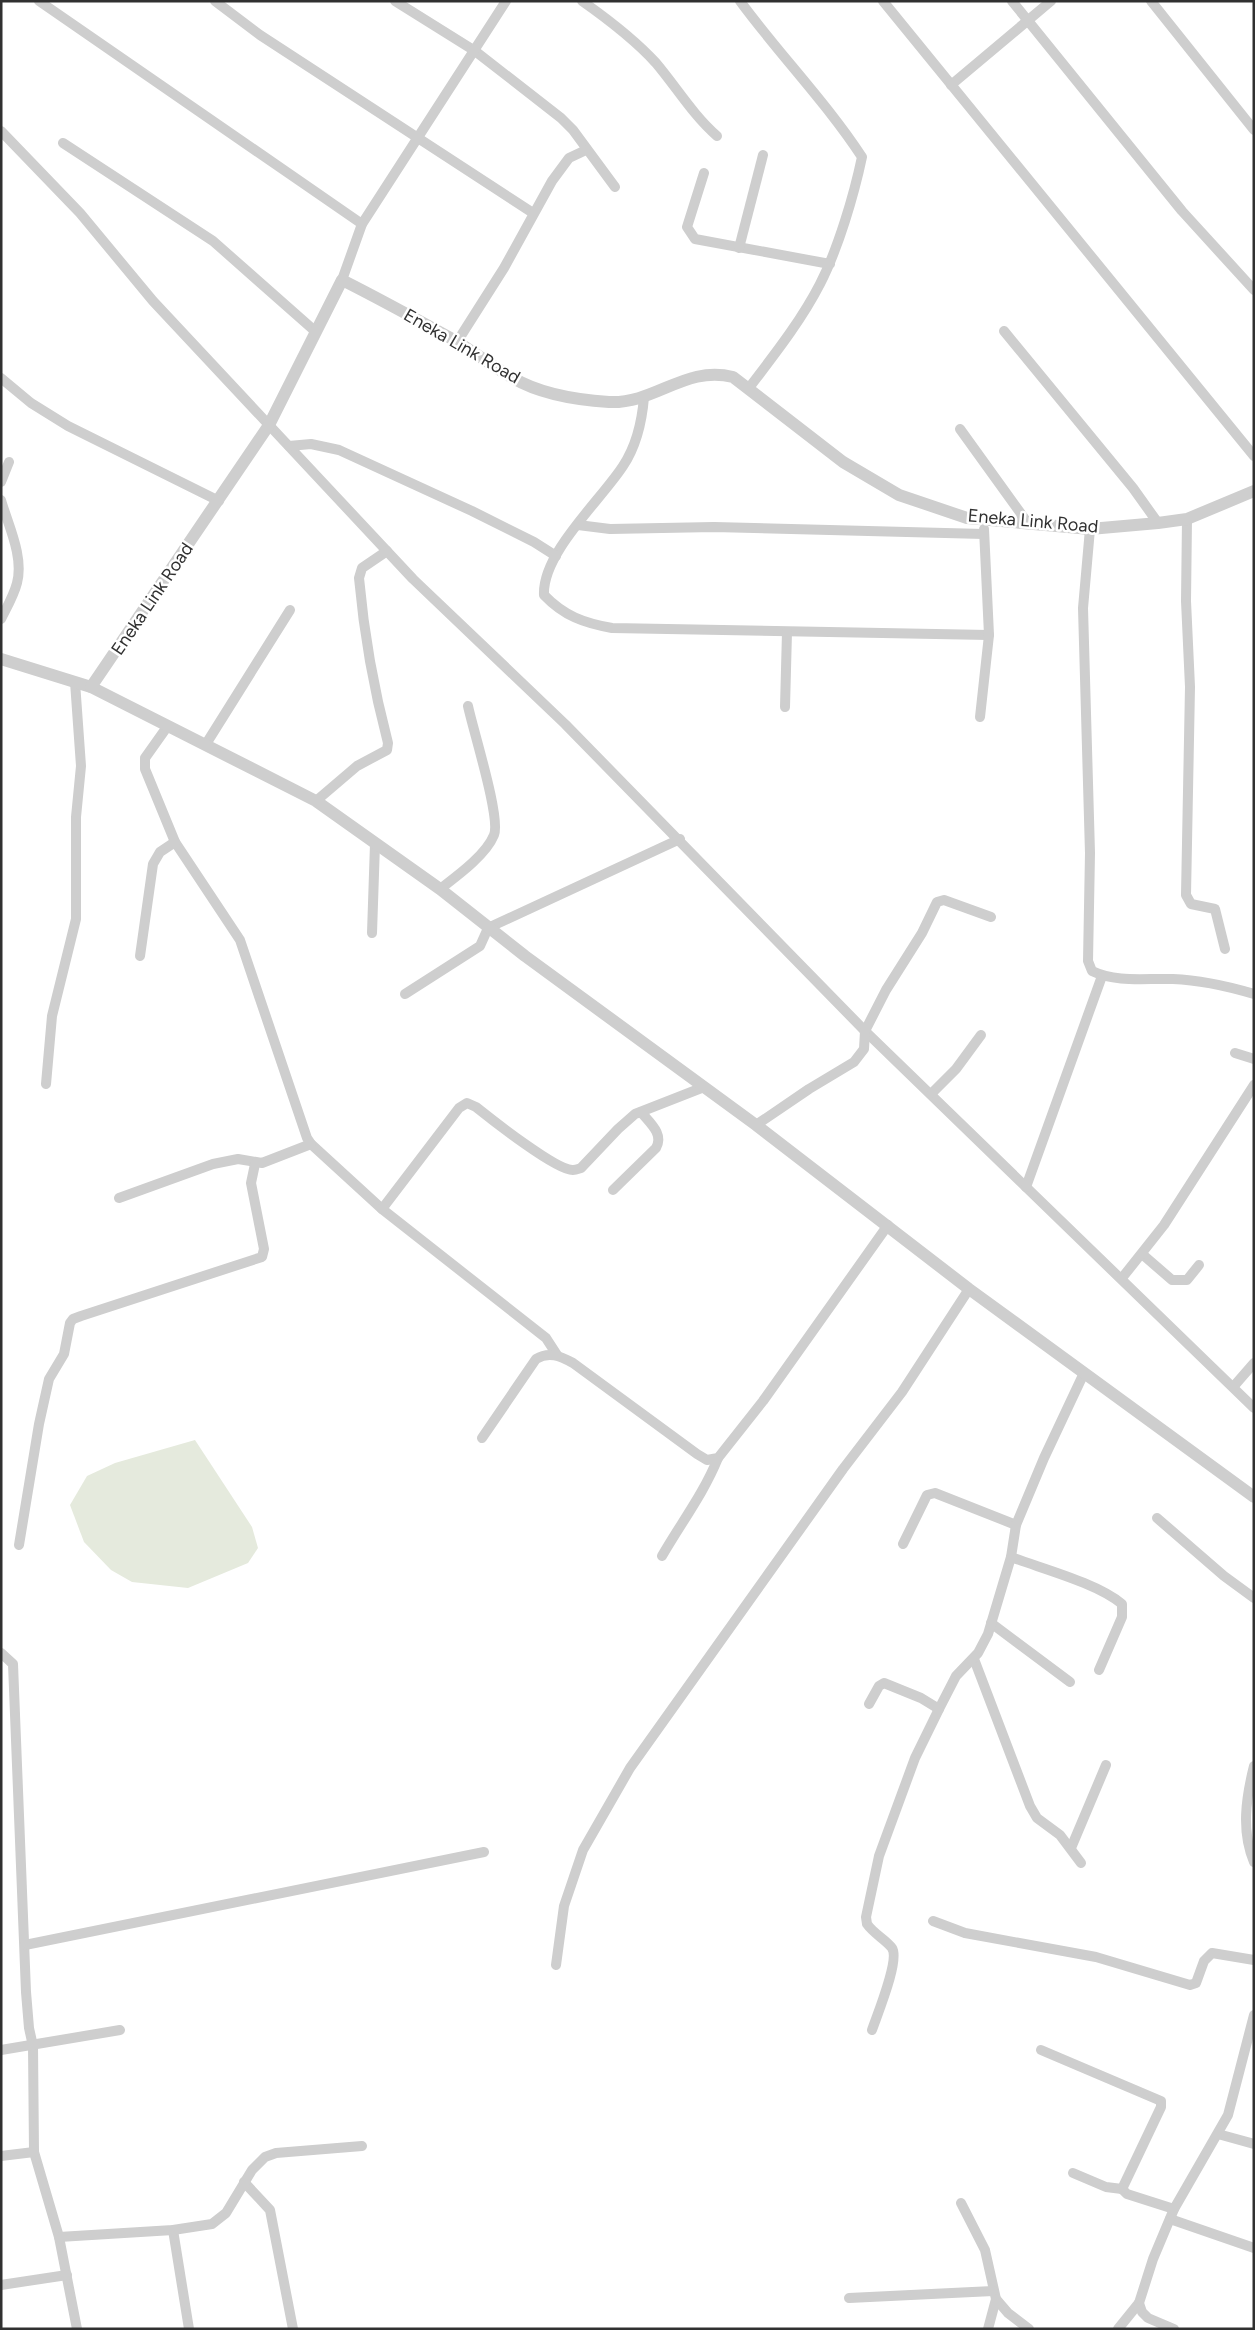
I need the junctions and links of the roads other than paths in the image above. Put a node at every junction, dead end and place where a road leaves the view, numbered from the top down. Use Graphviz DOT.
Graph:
graph roads {
  1 [pos="39,1"];
  2 [pos="215,1"];
  3 [pos="395,1"];
  4 [pos="506,1"];
  5 [pos="582,1"];
  6 [pos="740,1"];
  7 [pos="883,1"];
  8 [pos="1012,1"];
  9 [pos="1051,1"];
  10 [pos="1151,1"];
  11 [pos="1027,20"];
  12 [pos="475,52"];
  13 [pos="951,85"];
  14 [pos="1254,130"];
  15 [pos="1,131"];
  16 [pos="717,136"];
  17 [pos="418,140"];
  18 [pos="63,143"];
  19 [pos="586,150"];
  20 [pos="763,155"];
  21 [pos="704,173"];
  22 [pos="615,187"];
  23 [pos="533,213"];
  24 [pos="362,224"];
  25 [pos="739,248"];
  26 [pos="830,264"];
  27 [pos="342,280"];
  28 [pos="1254,290"];
  29 [pos="1004,331"];
  30 [pos="316,332"];
  31 [pos="457,342"];
  32 [pos="1,378"];
  33 [pos="750,388"];
  34 [pos="644,397"];
  35 [pos="269,425"];
  36 [pos="960,428"];
  37 [pos="289,446"];
  38 [pos="1254,456"];
  39 [pos="9,462"];
  40 [pos="1,482"];
  41 [pos="1254,491"];
  42 [pos="1,500"];
  43 [pos="219,501"];
  44 [pos="984,519"];
  45 [pos="1187,520"];
  46 [pos="1028,522"];
  47 [pos="1158,523"];
  48 [pos="578,525"];
  49 [pos="1090,529"];
  50 [pos="984,534"];
  51 [pos="387,551"];
  52 [pos="556,556"];
  53 [pos="290,610"];
  54 [pos="1,619"];
  55 [pos="787,632"];
  56 [pos="989,635"];
  57 [pos="1,659"];
  58 [pos="74,682"];
  59 [pos="91,687"];
  60 [pos="468,706"];
  61 [pos="785,707"];
  62 [pos="980,717"];
  63 [pos="167,727"];
  64 [pos="206,744"];
  65 [pos="316,801"];
  66 [pos="680,839"];
  67 [pos="175,842"];
  68 [pos="375,844"];
  69 [pos="440,889"];
  70 [pos="992,917"];
  71 [pos="489,926"];
  72 [pos="372,933"];
  73 [pos="1225,949"];
  74 [pos="140,956"];
  75 [pos="1102,976"];
  76 [pos="405,994"];
  77 [pos="1254,994"];
  78 [pos="865,1031"];
  79 [pos="980,1035"];
  80 [pos="1235,1053"];
  81 [pos="1254,1058"];
  82 [pos="46,1084"];
  83 [pos="1254,1085"];
  84 [pos="704,1087"];
  85 [pos="932,1093"];
  86 [pos="641,1112"];
  87 [pos="756,1125"];
  88 [pos="311,1144"];
  89 [pos="255,1164"];
  90 [pos="1026,1187"];
  91 [pos="613,1190"];
  92 [pos="119,1198"];
  93 [pos="382,1210"];
  94 [pos="888,1225"];
  95 [pos="1142,1254"];
  96 [pos="1199,1265"];
  97 [pos="1122,1278"];
  98 [pos="970,1288"];
  99 [pos="558,1355"];
  100 [pos="1254,1363"];
  101 [pos="1084,1373"];
  102 [pos="1234,1386"];
  103 [pos="1254,1408"];
  104 [pos="482,1438"];
  105 [pos="718,1458"];
  106 [pos="1254,1497"];
  107 [pos="1157,1518"];
  108 [pos="1016,1525"];
  109 [pos="903,1544"];
  110 [pos="19,1545"];
  111 [pos="662,1556"];
  112 [pos="1011,1557"];
  113 [pos="1254,1598"];
  114 [pos="991,1623"];
  115 [pos="1,1654"];
  116 [pos="974,1659"];
  117 [pos="1098,1670"];
  118 [pos="1070,1682"];
  119 [pos="869,1704"];
  120 [pos="939,1709"];
  121 [pos="1106,1765"];
  122 [pos="1254,1766"];
  123 [pos="1251,1787"];
  124 [pos="1071,1848"];
  125 [pos="484,1852"];
  126 [pos="1254,1862"];
  127 [pos="1081,1864"];
  128 [pos="933,1922"];
  129 [pos="25,1945"];
  130 [pos="1254,1960"];
  131 [pos="556,1965"];
  132 [pos="1254,2015"];
  133 [pos="120,2030"];
  134 [pos="872,2030"];
  135 [pos="33,2046"];
  136 [pos="1,2050"];
  137 [pos="1041,2050"];
  138 [pos="1218,2134"];
  139 [pos="1254,2144"];
  140 [pos="362,2146"];
  141 [pos="34,2152"];
  142 [pos="1,2156"];
  143 [pos="1073,2174"];
  144 [pos="244,2182"];
  145 [pos="1122,2189"];
  146 [pos="962,2203"];
  147 [pos="1174,2209"];
  148 [pos="1170,2219"];
  149 [pos="173,2230"];
  150 [pos="59,2237"];
  151 [pos="1254,2248"];
  152 [pos="67,2276"];
  153 [pos="1,2285"];
  154 [pos="995,2295"];
  155 [pos="849,2298"];
  156 [pos="1139,2303"];
  157 [pos="77,2329"];
  158 [pos="189,2329"];
  159 [pos="293,2329"];
  160 [pos="988,2329"];
  161 [pos="1029,2329"];
  162 [pos="1118,2329"];
  163 [pos="1174,2329"];
  1 -- 24 [label="street"];
  2 -- 17 [label="street"];
  3 -- 12 [label="street"];
  4 -- 12 [label="street"];
  5 -- 16 [label="street"];
  6 -- 26 [label="street"];
  7 -- 13 [label="street"];
  8 -- 11 [label="street"];
  9 -- 11 [label="street"];
  10 -- 14 [label="street"];
  11 -- 13 [label="street"];
  11 -- 28 [label="street"];
  12 -- 17 [label="street"];
  12 -- 19 [label="street"];
  13 -- 38 [label="street"];
  15 -- 35 [label="street"];
  17 -- 23 [label="street"];
  17 -- 24 [label="street"];
  18 -- 30 [label="street"];
  19 -- 22 [label="street"];
  19 -- 23 [label="street"];
  20 -- 25 [label="street"];
  21 -- 25 [label="street"];
  23 -- 31 [label="street"];
  24 -- 27 [label="street"];
  25 -- 26 [label="street"];
  26 -- 33 [label="street"];
  27 -- 30 [label="street, Eneka Link Road"];
  27 -- 31 [label="street, Eneka Link Road"];
  29 -- 47 [label="street"];
  30 -- 35 [label="street, Eneka Link Road"];
  31 -- 34 [label="street, Eneka Link Road"];
  32 -- 43 [label="street"];
  33 -- 34 [label="street, Eneka Link Road"];
  33 -- 44 [label="street, Eneka Link Road"];
  34 -- 48 [label="street"];
  35 -- 37 [label="street"];
  35 -- 43 [label="street, Eneka Link Road"];
  36 -- 46 [label="street"];
  37 -- 51 [label="street"];
  37 -- 52 [label="street"];
  39 -- 40 [label="street"];
  41 -- 45 [label="street, Eneka Link Road"];
  42 -- 54 [label="street"];
  43 -- 59 [label="street, Eneka Link Road"];
  44 -- 46 [label="street, Eneka Link Road"];
  44 -- 50 [label="street"];
  45 -- 47 [label="street, Eneka Link Road"];
  45 -- 73 [label="street"];
  46 -- 49 [label="street, Eneka Link Road"];
  47 -- 49 [label="street, Eneka Link Road"];
  48 -- 50 [label="street"];
  48 -- 52 [label="street"];
  49 -- 75 [label="street"];
  50 -- 56 [label="street"];
  51 -- 65 [label="street"];
  51 -- 66 [label="street"];
  52 -- 55 [label="street"];
  53 -- 64 [label="street"];
  55 -- 56 [label="street"];
  55 -- 61 [label="street"];
  56 -- 62 [label="street"];
  57 -- 58 [label="street"];
  58 -- 59 [label="street"];
  58 -- 82 [label="street"];
  59 -- 63 [label="street"];
  60 -- 69 [label="street"];
  63 -- 64 [label="street"];
  63 -- 67 [label="street"];
  64 -- 65 [label="street"];
  65 -- 68 [label="street"];
  66 -- 71 [label="street"];
  66 -- 78 [label="street"];
  67 -- 74 [label="street"];
  67 -- 88 [label="street"];
  68 -- 69 [label="street"];
  68 -- 72 [label="street"];
  69 -- 71 [label="street"];
  70 -- 78 [label="street"];
  71 -- 76 [label="street"];
  71 -- 84 [label="street"];
  75 -- 77 [label="street"];
  75 -- 90 [label="street"];
  78 -- 85 [label="street"];
  78 -- 87 [label="street"];
  79 -- 85 [label="street"];
  80 -- 81 [label="street"];
  83 -- 95 [label="street"];
  84 -- 86 [label="street"];
  84 -- 87 [label="street"];
  85 -- 90 [label="street"];
  86 -- 91 [label="street"];
  86 -- 93 [label="street"];
  87 -- 94 [label="street"];
  88 -- 89 [label="street"];
  88 -- 93 [label="street"];
  89 -- 92 [label="street"];
  89 -- 110 [label="street"];
  90 -- 97 [label="street"];
  93 -- 99 [label="street"];
  94 -- 98 [label="street"];
  94 -- 105 [label="street"];
  95 -- 96 [label="street"];
  95 -- 97 [label="street"];
  97 -- 102 [label="street"];
  98 -- 101 [label="street"];
  98 -- 131 [label="street"];
  99 -- 104 [label="street"];
  99 -- 105 [label="street"];
  100 -- 102 [label="street"];
  101 -- 106 [label="street"];
  101 -- 108 [label="street"];
  102 -- 103 [label="street"];
  105 -- 111 [label="street"];
  107 -- 113 [label="street"];
  108 -- 109 [label="street"];
  108 -- 112 [label="street"];
  112 -- 114 [label="street"];
  112 -- 117 [label="street"];
  114 -- 116 [label="street"];
  114 -- 118 [label="street"];
  115 -- 129 [label="street"];
  116 -- 120 [label="street"];
  116 -- 124 [label="street"];
  119 -- 120 [label="street"];
  120 -- 134 [label="street"];
  121 -- 124 [label="street"];
  122 -- 123 [label="street"];
  123 -- 126 [label="street"];
  124 -- 127 [label="street"];
  125 -- 129 [label="street"];
  128 -- 130 [label="street"];
  129 -- 135 [label="street"];
  132 -- 138 [label="street"];
  133 -- 135 [label="street"];
  135 -- 136 [label="street"];
  135 -- 141 [label="street"];
  137 -- 145 [label="street"];
  138 -- 139 [label="street"];
  138 -- 147 [label="street"];
  140 -- 144 [label="street"];
  141 -- 142 [label="street"];
  141 -- 150 [label="street"];
  143 -- 145 [label="street"];
  144 -- 149 [label="street"];
  144 -- 159 [label="street"];
  145 -- 147 [label="street"];
  146 -- 154 [label="street"];
  147 -- 148 [label="street"];
  148 -- 151 [label="street"];
  148 -- 156 [label="street"];
  149 -- 150 [label="street"];
  149 -- 158 [label="street"];
  150 -- 152 [label="street"];
  152 -- 153 [label="street"];
  152 -- 157 [label="street"];
  154 -- 155 [label="street"];
  154 -- 160 [label="street"];
  154 -- 161 [label="street"];
  156 -- 162 [label="street"];
  156 -- 163 [label="street"];
}
